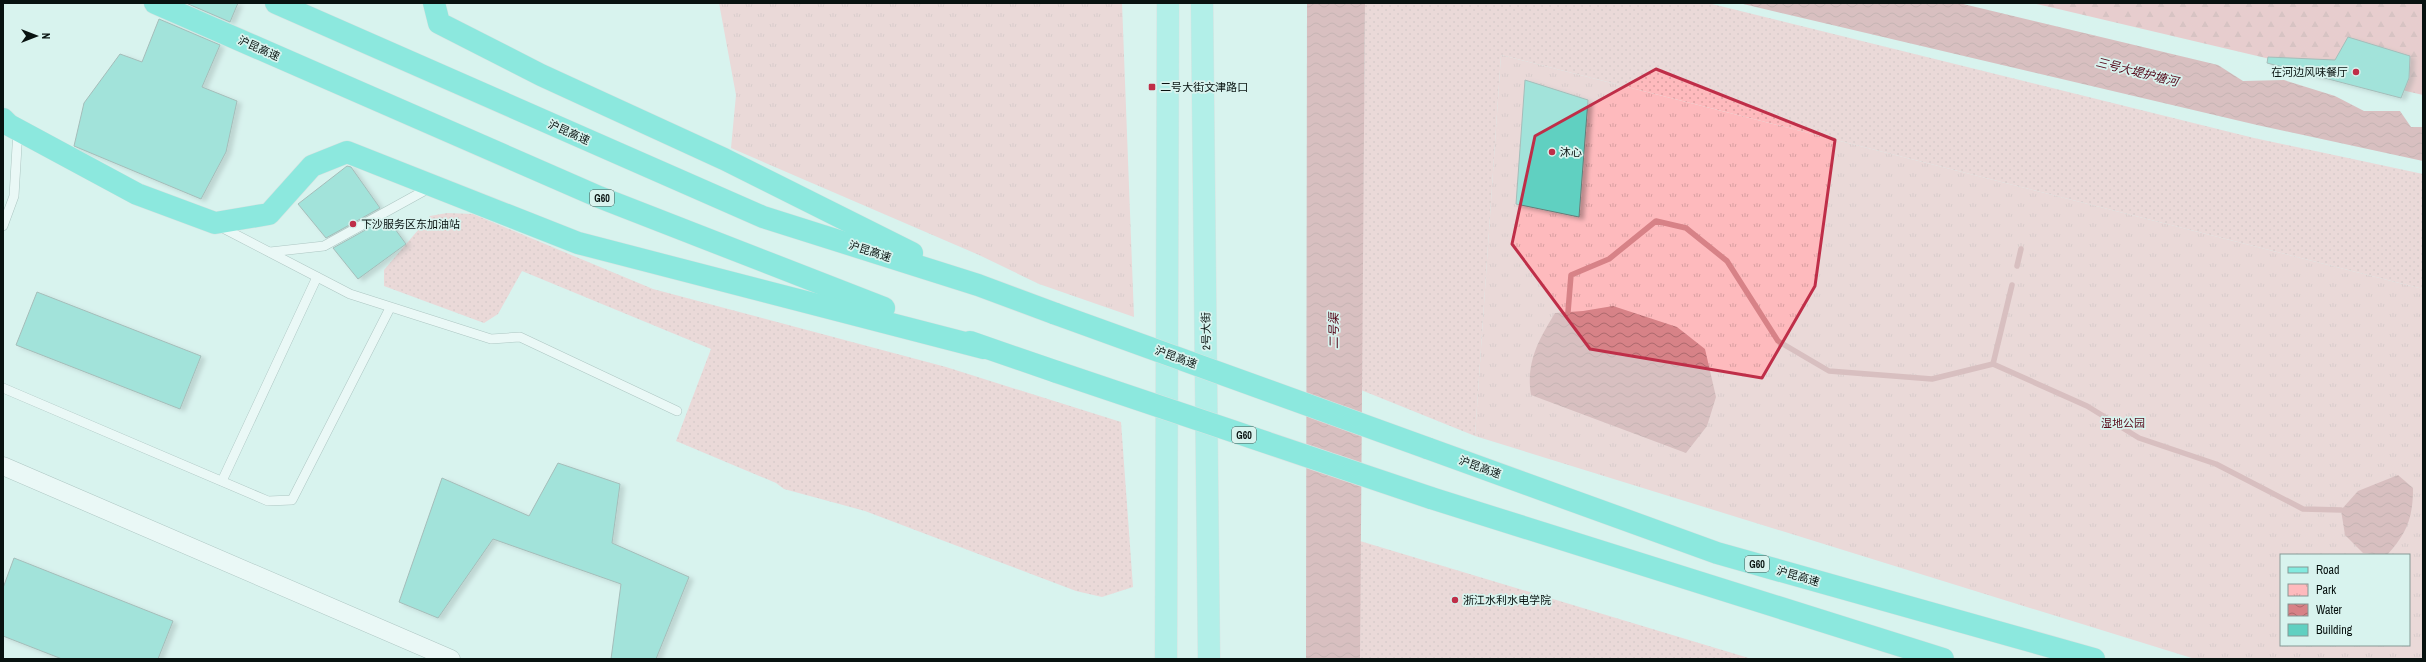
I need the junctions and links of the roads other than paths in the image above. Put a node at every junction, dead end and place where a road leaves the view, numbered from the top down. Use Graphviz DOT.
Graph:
graph roads {
  1 [pos="155,3"];
  2 [pos="276,3"];
  3 [pos="434,3"];
  4 [pos="1168,3"];
  5 [pos="1202,3"];
  6 [pos="10,124"];
  7 [pos="432,186"];
  8 [pos="215,223"];
  9 [pos="3,226"];
  10 [pos="270,252"];
  11 [pos="317,277"];
  12 [pos="978,285"];
  13 [pos="390,308"];
  14 [pos="984,348"];
  15 [pos="3,388"];
  16 [pos="677,411"];
  17 [pos="3,466"];
  18 [pos="222,481"];
  19 [pos="451,659"];
  20 [pos="1166,659"];
  21 [pos="1209,659"];
  22 [pos="1943,659"];
  23 [pos="2094,659"];
  1 -- 14 [label="highway, 沪昆高速 / G60"];
  2 -- 12 [label="highway, 沪昆高速 / G60"];
  3 -- 12 [label="highway"];
  4 -- 20 [label="main road"];
  5 -- 21 [label="main road, 2号大街"];
  6 -- 8 [label="highway"];
  6 -- 9 [label="lane"];
  7 -- 8 [label="highway"];
  7 -- 10 [label="lane"];
  7 -- 14 [label="highway"];
  8 -- 10 [label="lane"];
  10 -- 11 [label="lane"];
  11 -- 13 [label="lane"];
  11 -- 18 [label="lane"];
  12 -- 23 [label="highway, 沪昆高速 / G60, bridge"];
  13 -- 16 [label="lane"];
  13 -- 18 [label="lane"];
  14 -- 22 [label="highway, 沪昆高速 / G60, bridge"];
  15 -- 18 [label="lane"];
  17 -- 19 [label="street"];
}
